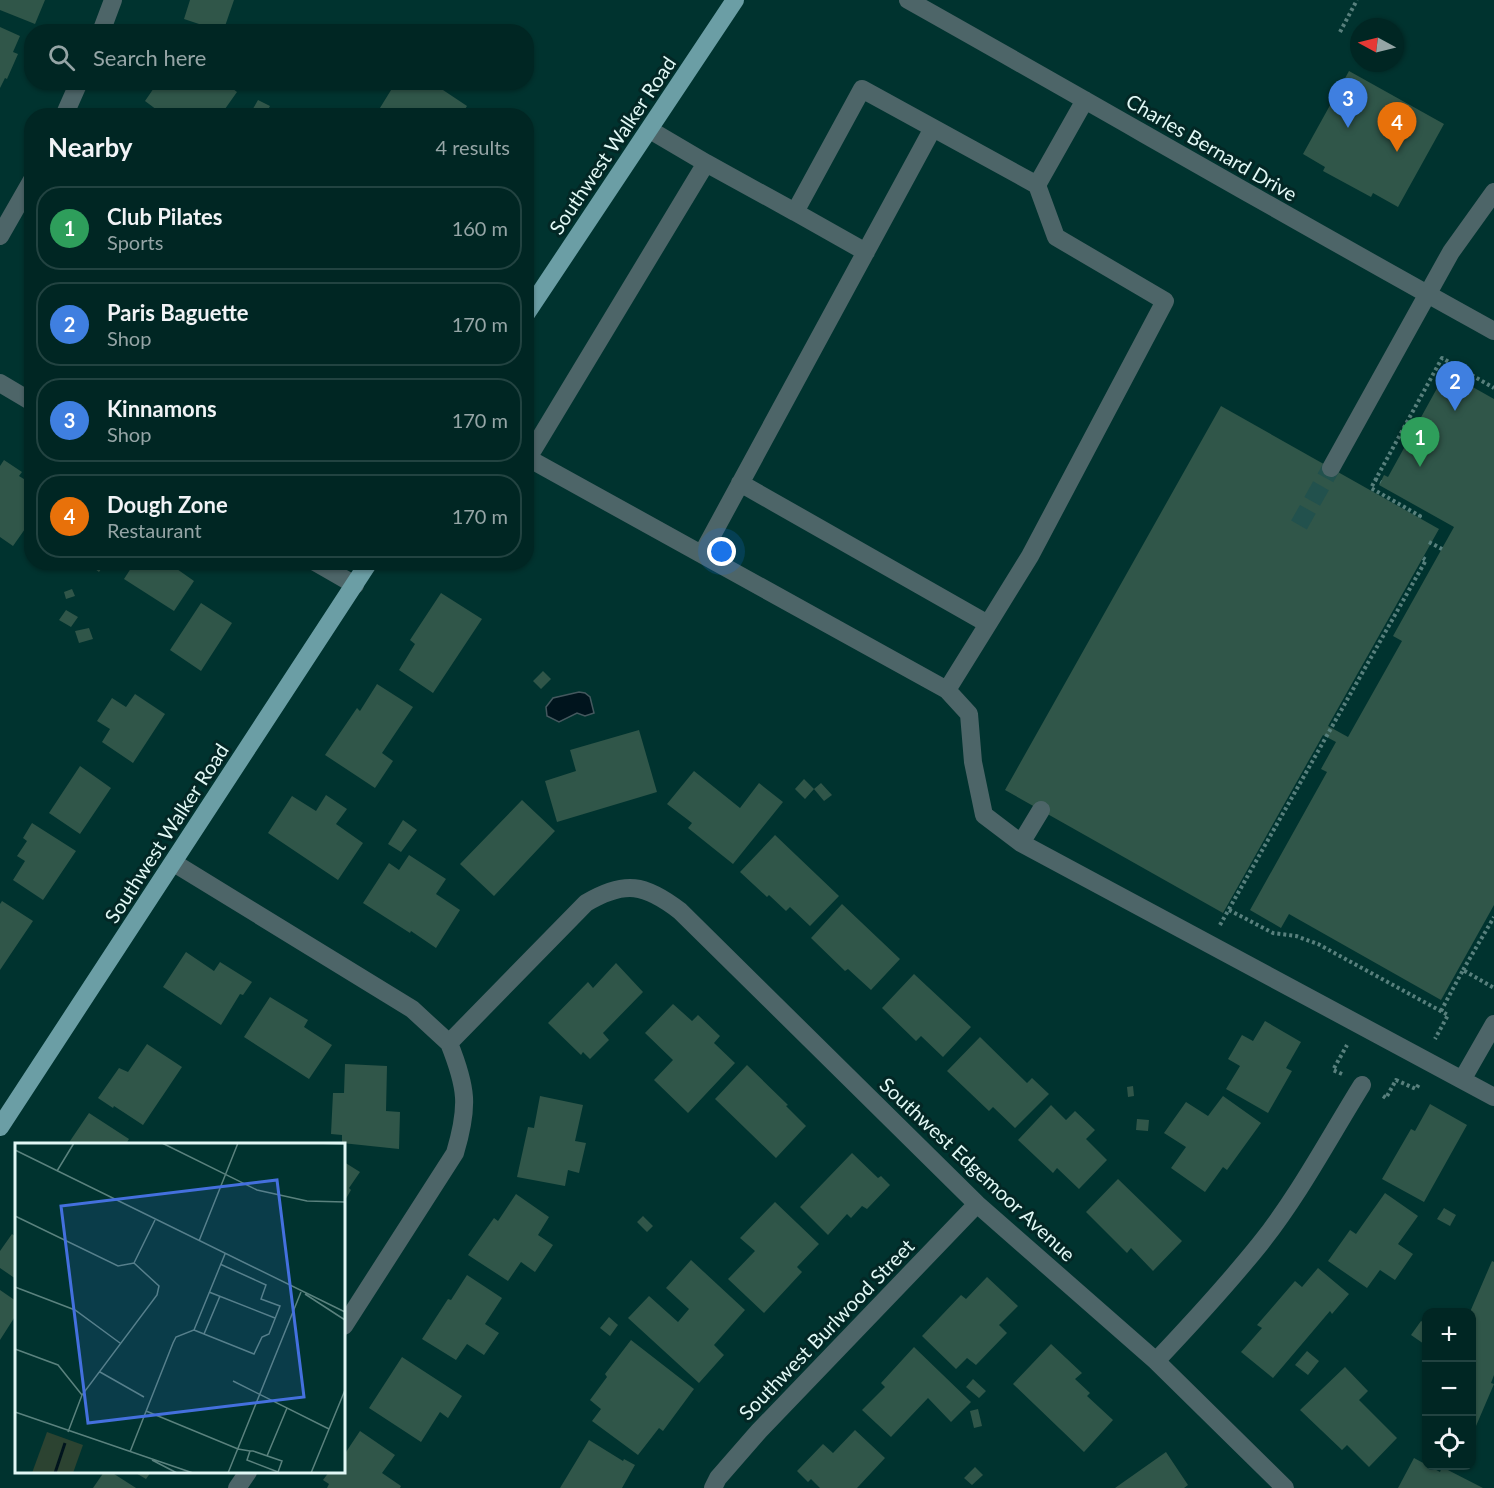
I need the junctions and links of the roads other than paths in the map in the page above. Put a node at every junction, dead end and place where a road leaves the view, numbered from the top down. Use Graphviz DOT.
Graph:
graph roads {
  1 [pos="113,0"];
  2 [pos="735,0"];
  3 [pos="908,0"];
  4 [pos="104,24"];
  5 [pos="75,90"];
  6 [pos="1085,100"];
  7 [pos="68,108"];
  8 [pos="933,128"];
  9 [pos="650,130"];
  10 [pos="706,163"];
  11 [pos="1037,185"];
  12 [pos="1494,192"];
  13 [pos="24,194"];
  14 [pos="795,212"];
  15 [pos="0,236"];
  16 [pos="866,252"];
  17 [pos="1427,294"];
  18 [pos="534,302"];
  19 [pos="1494,331"];
  20 [pos="0,383"];
  21 [pos="24,397"];
  22 [pos="534,446"];
  23 [pos="534,461"];
  24 [pos="1331,468"];
  25 [pos="740,483"];
  26 [pos="702,552"];
  27 [pos="329,570"];
  28 [pos="364,570"];
  29 [pos="355,585"];
  30 [pos="988,624"];
  31 [pos="948,690"];
  32 [pos="1041,810"];
  33 [pos="1021,843"];
  34 [pos="174,863"];
  35 [pos="1494,1024"];
  36 [pos="449,1043"];
  37 [pos="1462,1080"];
  38 [pos="1362,1085"];
  39 [pos="1494,1097"];
  40 [pos="0,1127"];
  41 [pos="977,1204"];
  42 [pos="345,1324"];
  43 [pos="1156,1361"];
  44 [pos="247,1473"];
  45 [pos="237,1488"];
  46 [pos="713,1488"];
  47 [pos="1285,1488"];
  1 -- 4 [label="street"];
  2 -- 9 [label="main road, Southwest Walker Road"];
  3 -- 6 [label="street, Charles Bernard Drive"];
  5 -- 7 [label="street"];
  6 -- 11 [label="street"];
  6 -- 17 [label="street, Charles Bernard Drive"];
  8 -- 11 [label="street"];
  8 -- 14 [label="street"];
  8 -- 16 [label="street"];
  9 -- 10 [label="street"];
  9 -- 18 [label="main road, Southwest Walker Road"];
  10 -- 14 [label="street"];
  10 -- 22 [label="street"];
  11 -- 30 [label="street"];
  12 -- 17 [label="street"];
  13 -- 15 [label="street"];
  14 -- 16 [label="street"];
  16 -- 25 [label="street"];
  17 -- 19 [label="street, Charles Bernard Drive"];
  17 -- 24 [label="street"];
  20 -- 21 [label="street"];
  23 -- 26 [label="street"];
  25 -- 26 [label="street"];
  25 -- 30 [label="street"];
  26 -- 31 [label="street"];
  27 -- 29 [label="street"];
  28 -- 29 [label="main road, Southwest Walker Road"];
  29 -- 34 [label="main road, Southwest Walker Road"];
  30 -- 31 [label="street"];
  31 -- 33 [label="street"];
  32 -- 33 [label="street"];
  33 -- 37 [label="street"];
  34 -- 36 [label="street"];
  34 -- 40 [label="main road, Southwest Walker Road"];
  35 -- 37 [label="street"];
  36 -- 41 [label="street, Southwest Edgemoor Avenue"];
  36 -- 42 [label="street"];
  37 -- 39 [label="street"];
  38 -- 43 [label="street"];
  41 -- 43 [label="street, Southwest Edgemoor Avenue"];
  41 -- 46 [label="street, Southwest Burlwood Street"];
  43 -- 47 [label="street, Southwest Edgemoor Avenue"];
  44 -- 45 [label="street"];
}
